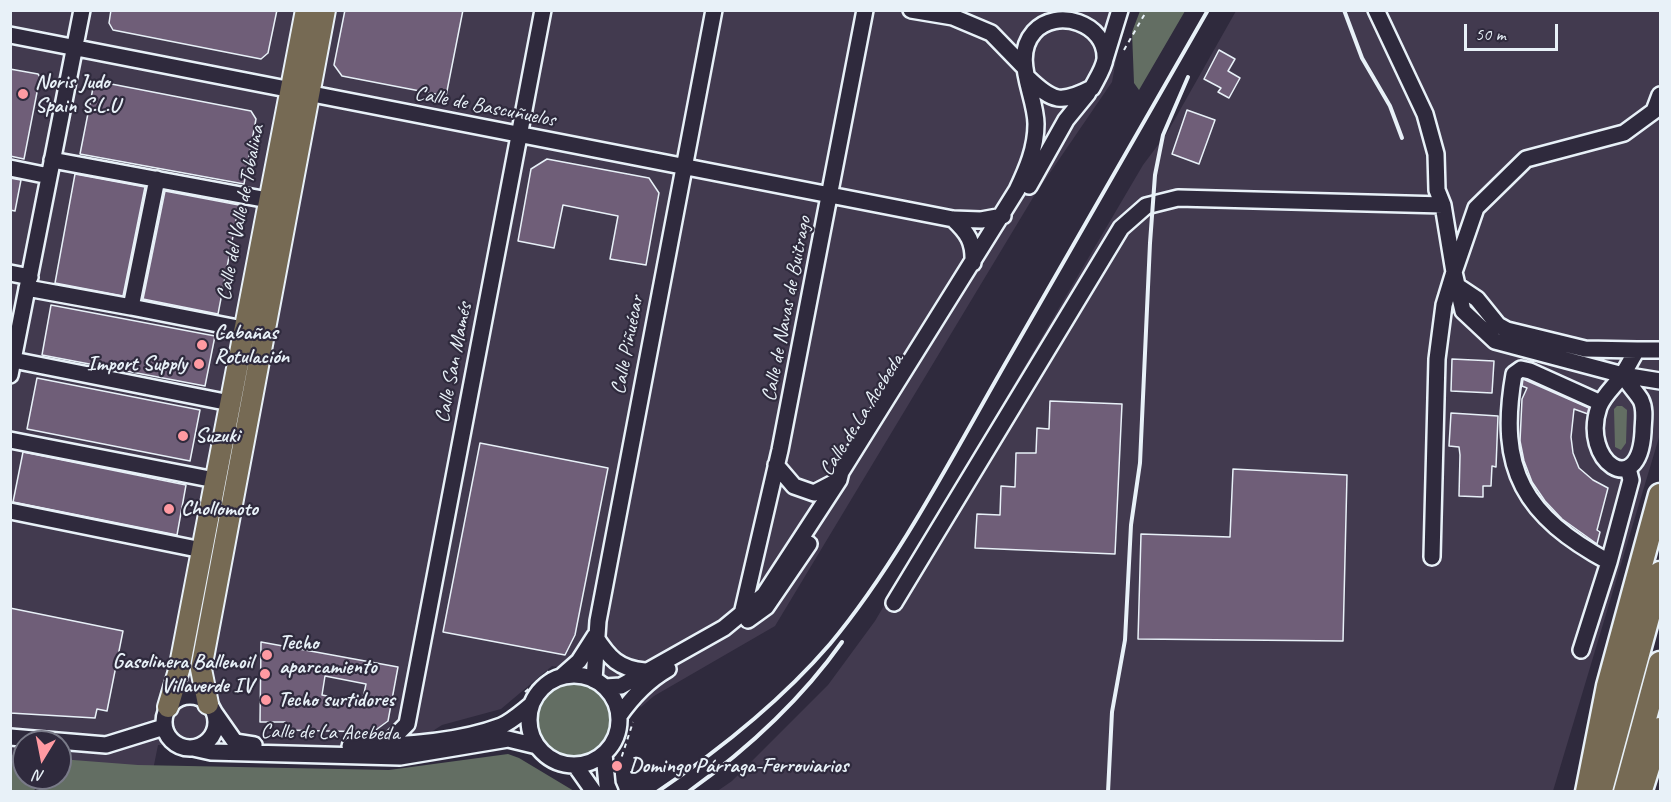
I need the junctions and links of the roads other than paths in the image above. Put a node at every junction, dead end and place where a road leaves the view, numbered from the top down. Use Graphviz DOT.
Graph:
graph roads {
  1 [pos="82,10"];
  2 [pos="306,10"];
  3 [pos="325,10"];
  4 [pos="543,10"];
  5 [pos="865,10"];
  6 [pos="911,10"];
  7 [pos="1066,10"];
  8 [pos="1120,10"];
  9 [pos="1376,10"];
  10 [pos="714,13"];
  11 [pos="1050,21"];
  12 [pos="10,35"];
  13 [pos="75,48"];
  14 [pos="1105,59"];
  15 [pos="1026,72"];
  16 [pos="1092,88"];
  17 [pos="290,89"];
  18 [pos="309,95"];
  19 [pos="1660,95"];
  20 [pos="519,135"];
  21 [pos="52,160"];
  22 [pos="683,167"];
  23 [pos="10,168"];
  24 [pos="49,176"];
  25 [pos="157,179"];
  26 [pos="831,196"];
  27 [pos="268,200"];
  28 [pos="1443,205"];
  29 [pos="1003,216"];
  30 [pos="952,219"];
  31 [pos="973,263"];
  32 [pos="1454,272"];
  33 [pos="10,273"];
  34 [pos="28,282"];
  35 [pos="1459,287"];
  36 [pos="131,307"];
  37 [pos="243,329"];
  38 [pos="1637,350"];
  39 [pos="1660,350"];
  40 [pos="11,367"];
  41 [pos="1623,375"];
  42 [pos="1660,381"];
  43 [pos="230,403"];
  44 [pos="1601,403"];
  45 [pos="10,440"];
  46 [pos="776,465"];
  47 [pos="1628,468"];
  48 [pos="215,480"];
  49 [pos="839,480"];
  50 [pos="1660,495"];
  51 [pos="10,512"];
  52 [pos="202,550"];
  53 [pos="1432,557"];
  54 [pos="1609,562"];
  55 [pos="1660,573"];
  56 [pos="894,603"];
  57 [pos="742,614"];
  58 [pos="595,636"];
  59 [pos="1581,650"];
  60 [pos="1660,663"];
  61 [pos="645,671"];
  62 [pos="557,673"];
  63 [pos="600,684"];
  64 [pos="525,702"];
  65 [pos="168,707"];
  66 [pos="211,708"];
  67 [pos="626,717"];
  68 [pos="407,724"];
  69 [pos="1653,724"];
  70 [pos="164,727"];
  71 [pos="10,737"];
  72 [pos="423,742"];
  73 [pos="385,746"];
  74 [pos="537,746"];
  75 [pos="193,748"];
  76 [pos="604,754"];
  77 [pos="575,765"];
  78 [pos="594,792"];
  79 [pos="610,792"];
  80 [pos="1587,792"];
  81 [pos="1600,792"];
  82 [pos="1625,792"];
  83 [pos="1640,792"];
  1 -- 13 [label="street"];
  2 -- 17 [label="main road, Calle del Valle de Tobalina"];
  3 -- 18 [label="main road"];
  4 -- 20 [label="street, Calle San Mamés"];
  5 -- 26 [label="street, Calle de Navas de Buitrago"];
  6 -- 15 [label="street"];
  7 -- 11 [label="street"];
  8 -- 14 [label="street"];
  9 -- 28 [label="street"];
  10 -- 22 [label="street, Calle Piñuécar"];
  11 -- 14 [label="street"];
  11 -- 15 [label="street"];
  12 -- 13 [label="street, Calle de Bascuñuelos"];
  13 -- 17 [label="street, Calle de Bascuñuelos"];
  13 -- 21 [label="street"];
  14 -- 16 [label="street"];
  15 -- 16 [label="street"];
  15 -- 29 [label="street, Calle de La Acebeda"];
  16 -- 67 [label="street, Calle de La Acebeda"];
  17 -- 18 [label="street, Calle de Bascuñuelos"];
  17 -- 27 [label="main road, Calle del Valle de Tobalina"];
  18 -- 20 [label="street, Calle de Bascuñuelos"];
  18 -- 66 [label="main road"];
  19 -- 32 [label="street"];
  20 -- 22 [label="street, Calle de Bascuñuelos"];
  20 -- 68 [label="street, Calle San Mamés"];
  21 -- 24 [label="street"];
  21 -- 25 [label="street"];
  22 -- 26 [label="street, Calle de Bascuñuelos"];
  22 -- 58 [label="street, Calle Piñuécar"];
  23 -- 24 [label="street"];
  24 -- 34 [label="street"];
  25 -- 27 [label="street"];
  25 -- 36 [label="street"];
  26 -- 30 [label="street, Calle de Bascuñuelos"];
  26 -- 46 [label="street, Calle de Navas de Buitrago"];
  27 -- 37 [label="main road, Calle del Valle de Tobalina"];
  28 -- 32 [label="street"];
  28 -- 56 [label="street"];
  29 -- 30 [label="street, Calle de Bascuñuelos"];
  29 -- 31 [label="street, Calle de La Acebeda"];
  30 -- 31 [label="street"];
  31 -- 49 [label="street, Calle de La Acebeda"];
  32 -- 35 [label="street"];
  32 -- 53 [label="street"];
  33 -- 34 [label="street"];
  34 -- 36 [label="street"];
  34 -- 40 [label="street"];
  35 -- 38 [label="street"];
  35 -- 41 [label="street"];
  36 -- 37 [label="street"];
  37 -- 43 [label="main road, Calle del Valle de Tobalina"];
  38 -- 39 [label="street"];
  38 -- 41 [label="street"];
  40 -- 43 [label="street"];
  41 -- 42 [label="street"];
  41 -- 44 [label="street"];
  41 -- 47 [label="street"];
  43 -- 48 [label="main road, Calle del Valle de Tobalina"];
  44 -- 47 [label="street"];
  44 -- 54 [label="street"];
  45 -- 48 [label="street"];
  46 -- 49 [label="street"];
  46 -- 57 [label="street, Calle de Navas de Buitrago"];
  47 -- 54 [label="street"];
  48 -- 52 [label="main road, Calle del Valle de Tobalina"];
  49 -- 57 [label="street, Calle de La Acebeda"];
  50 -- 80 [label="highway"];
  51 -- 52 [label="street"];
  52 -- 65 [label="main road, Calle del Valle de Tobalina"];
  54 -- 59 [label="street"];
  55 -- 81 [label="highway"];
  57 -- 61 [label="street, Calle de La Acebeda"];
  58 -- 61 [label="street"];
  58 -- 62 [label="street"];
  58 -- 63 [label="street, Calle Piñuécar"];
  60 -- 69 [label="highway"];
  61 -- 63 [label="street, Calle de La Acebeda"];
  62 -- 63 [label="street"];
  62 -- 64 [label="street"];
  63 -- 67 [label="street"];
  64 -- 72 [label="street, Calle de La Acebeda"];
  64 -- 74 [label="street"];
  65 -- 66 [label="street"];
  65 -- 70 [label="street"];
  66 -- 73 [label="street, Calle de La Acebeda"];
  66 -- 75 [label="street"];
  67 -- 76 [label="street"];
  68 -- 72 [label="street"];
  68 -- 73 [label="street"];
  69 -- 82 [label="highway"];
  69 -- 83 [label="highway"];
  70 -- 71 [label="street"];
  70 -- 75 [label="street"];
  72 -- 73 [label="street, Calle de La Acebeda"];
  74 -- 75 [label="street, Calle de La Acebeda"];
  74 -- 77 [label="street"];
  76 -- 77 [label="street"];
  76 -- 79 [label="street"];
  77 -- 78 [label="street"];
}
